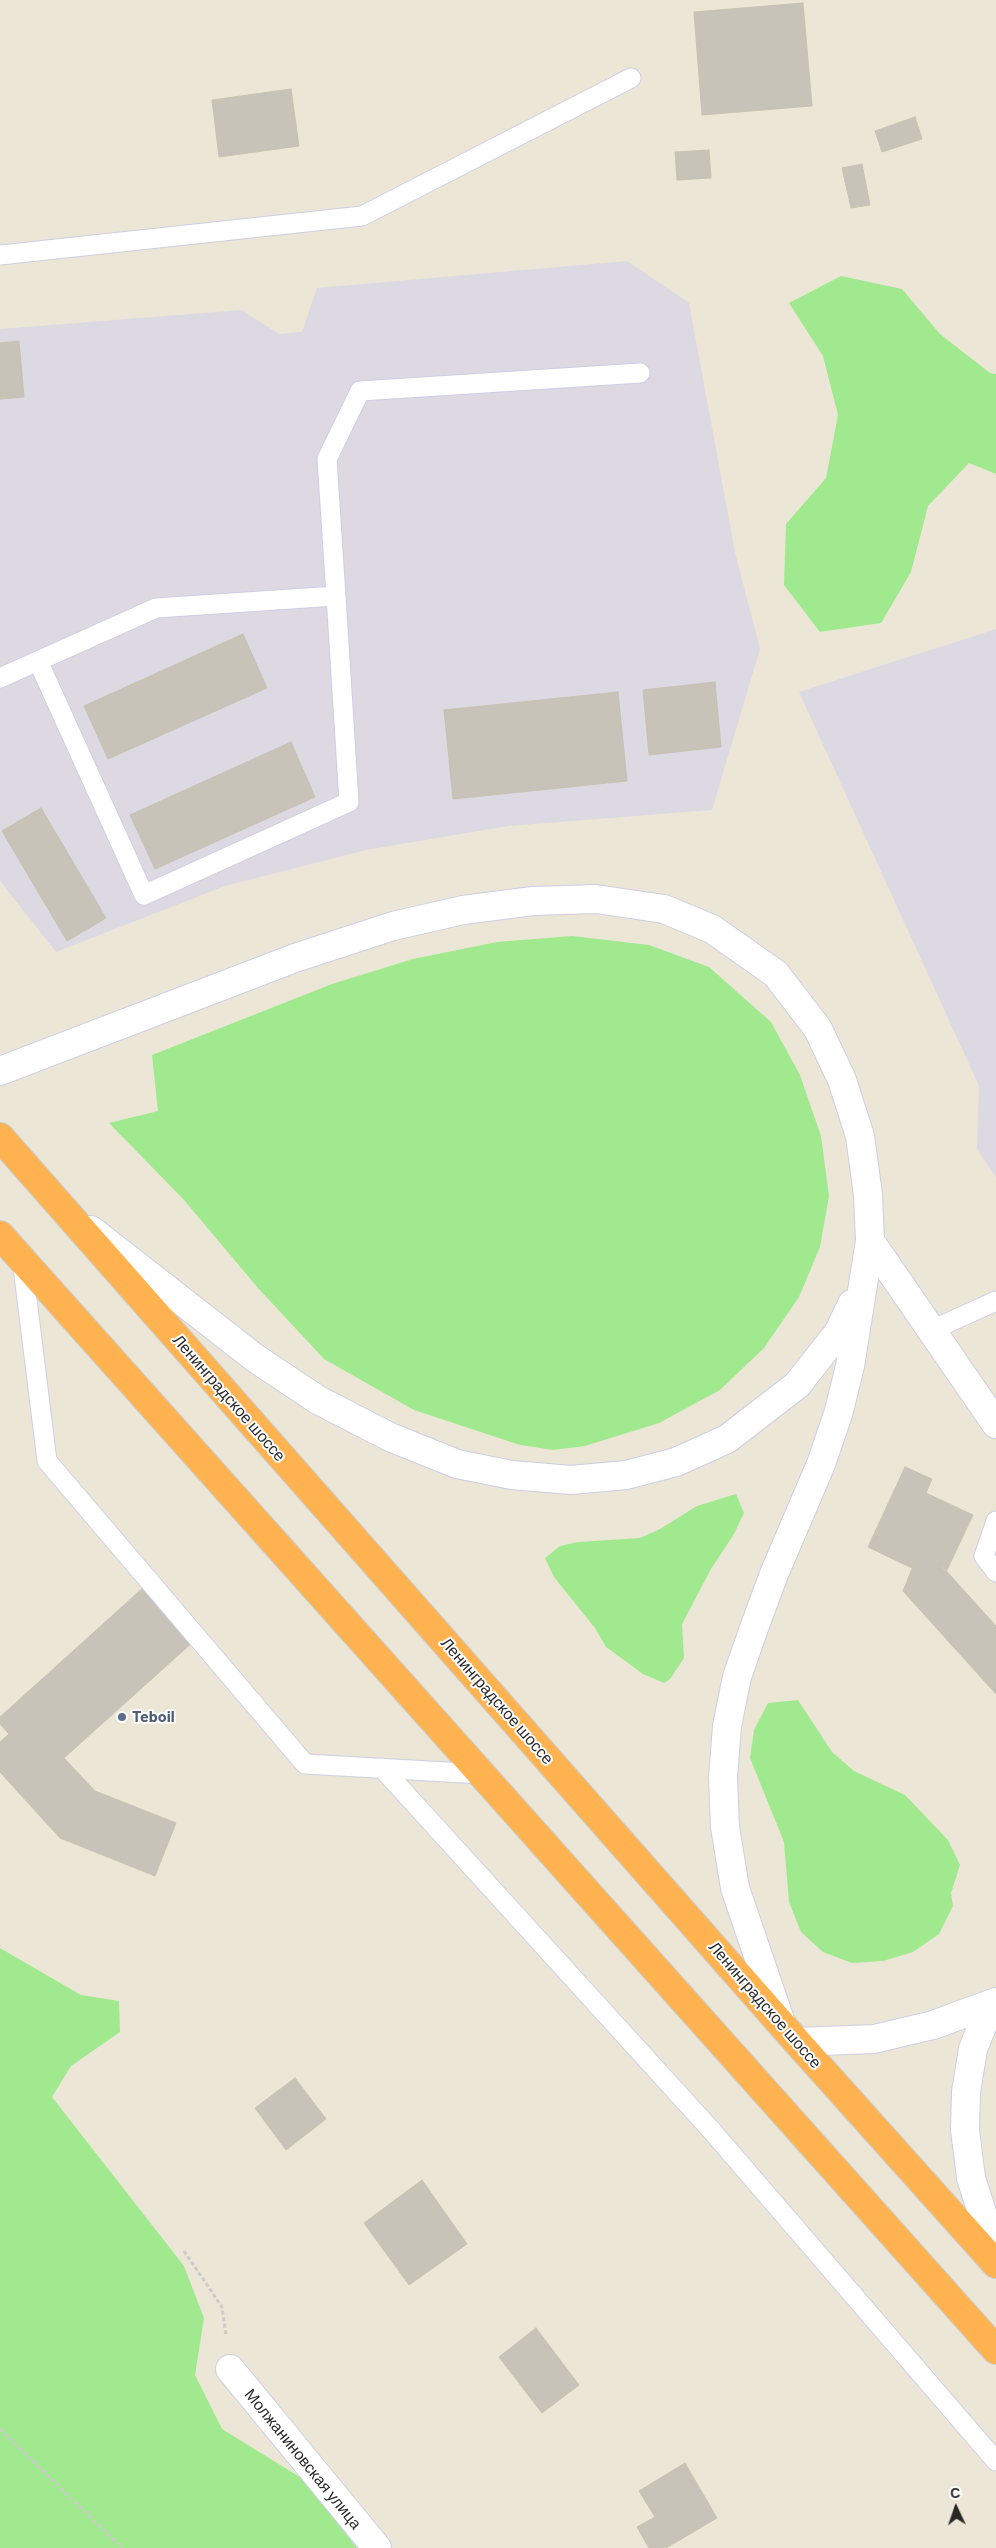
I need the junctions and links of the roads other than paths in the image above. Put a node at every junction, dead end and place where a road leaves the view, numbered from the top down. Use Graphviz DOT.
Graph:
graph roads {
  1 [pos="631,78"];
  2 [pos="0,255"];
  3 [pos="640,374"];
  4 [pos="336,596"];
  5 [pos="38,661"];
  6 [pos="0,678"];
  7 [pos="0,1071"];
  8 [pos="0,1137"];
  9 [pos="61,1207"];
  10 [pos="0,1235"];
  11 [pos="870,1240"];
  12 [pos="22,1258"];
  13 [pos="863,1280"];
  14 [pos="996,1301"];
  15 [pos="932,1330"];
  16 [pos="996,1424"];
  17 [pos="996,1521"];
  18 [pos="996,1572"];
  19 [pos="382,1768"];
  20 [pos="482,1774"];
  21 [pos="994,2003"];
  22 [pos="789,2033"];
  23 [pos="996,2256"];
  24 [pos="996,2264"];
  25 [pos="996,2350"];
  26 [pos="230,2369"];
  27 [pos="996,2461"];
  28 [pos="377,2548"];
  1 -- 2 [label="lane"];
  3 -- 4 [label="lane"];
  4 -- 5 [label="lane"];
  4 -- 5 [label="lane"];
  5 -- 6 [label="lane"];
  7 -- 11 [label="street"];
  8 -- 9 [label="highway, Ленинградское шоссе"];
  9 -- 13 [label="street"];
  9 -- 22 [label="highway, Ленинградское шоссе"];
  10 -- 12 [label="highway"];
  11 -- 13 [label="street"];
  11 -- 15 [label="street"];
  12 -- 19 [label="lane"];
  12 -- 20 [label="highway"];
  13 -- 22 [label="street"];
  14 -- 15 [label="lane"];
  15 -- 16 [label="street"];
  17 -- 18 [label="lane"];
  19 -- 20 [label="lane"];
  19 -- 27 [label="lane"];
  20 -- 25 [label="highway"];
  21 -- 22 [label="street"];
  21 -- 23 [label="street"];
  22 -- 24 [label="highway, Ленинградское шоссе"];
  26 -- 28 [label="street, Молжаниновская улица"];
}
